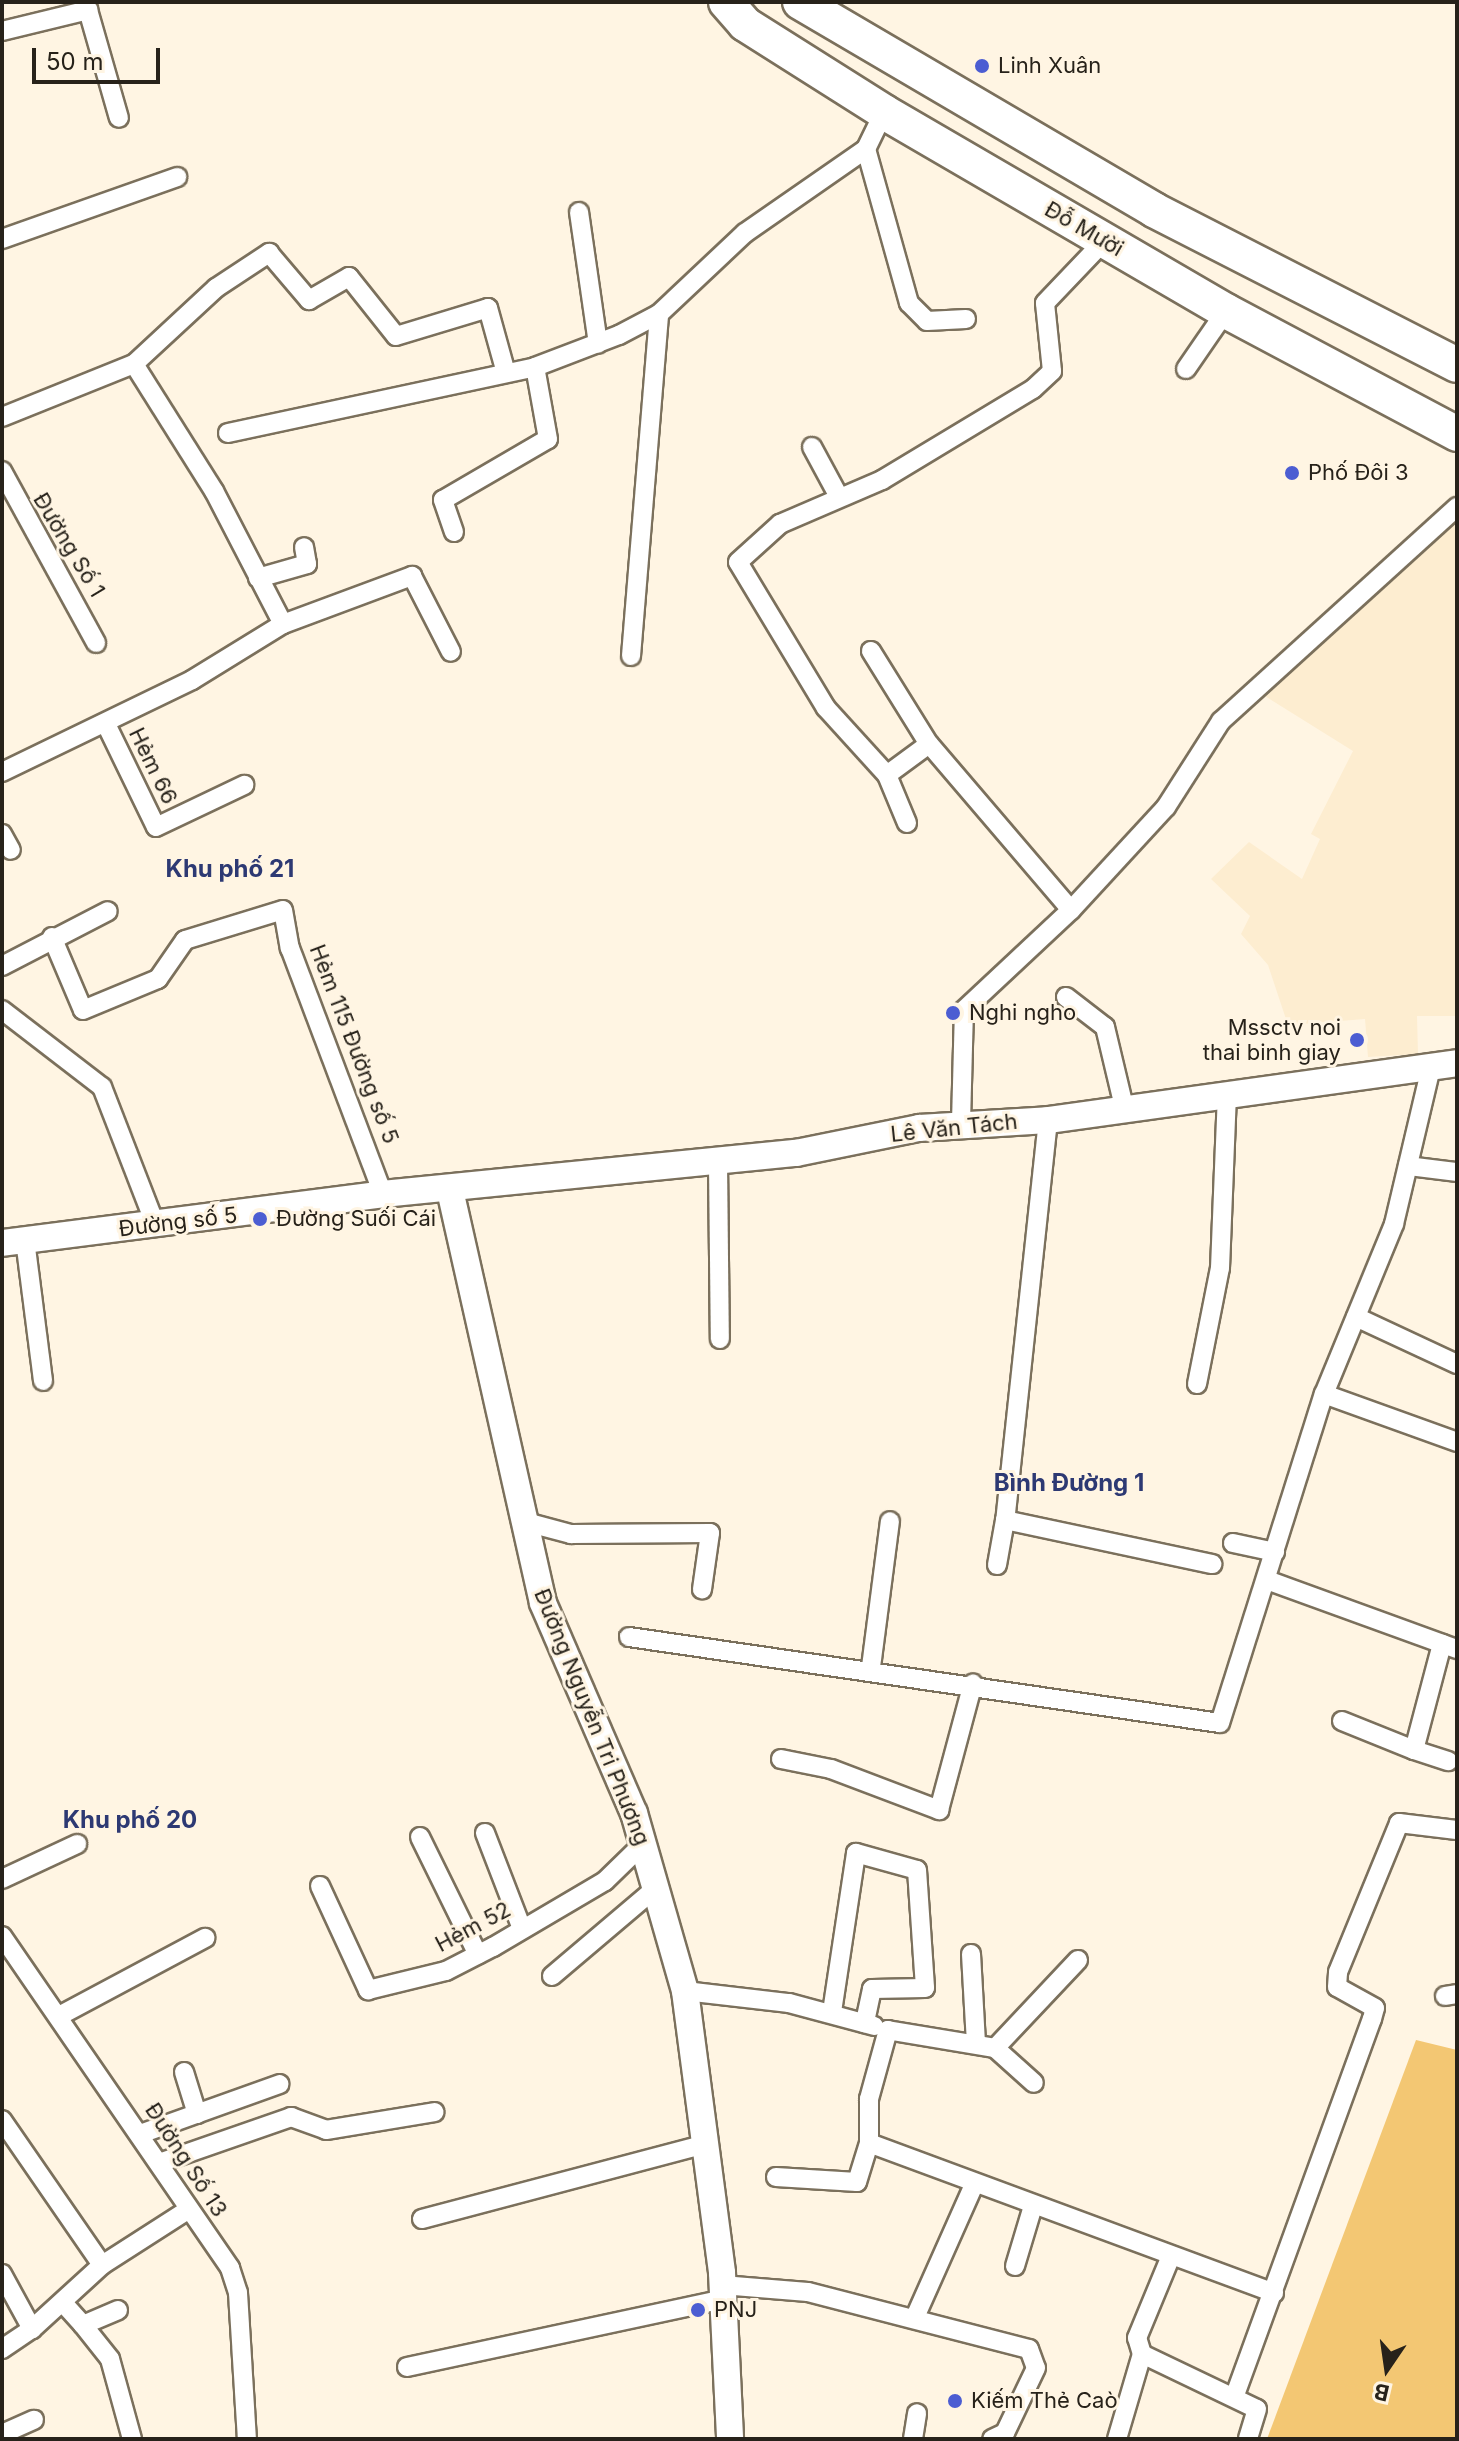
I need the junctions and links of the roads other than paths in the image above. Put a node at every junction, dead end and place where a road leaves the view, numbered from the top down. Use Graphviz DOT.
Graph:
graph roads {
  1 [pos="728,2"];
  2 [pos="800,2"];
  3 [pos="836,2"];
  4 [pos="2,31"];
  5 [pos="884,112"];
  6 [pos="119,118"];
  7 [pos="866,149"];
  8 [pos="177,177"];
  9 [pos="579,212"];
  10 [pos="2,239"];
  11 [pos="1104,241"];
  12 [pos="1226,311"];
  13 [pos="659,314"];
  14 [pos="966,319"];
  15 [pos="598,344"];
  16 [pos="1457,344"];
  17 [pos="134,364"];
  18 [pos="1457,365"];
  19 [pos="535,367"];
  20 [pos="1186,369"];
  21 [pos="506,373"];
  22 [pos="1457,413"];
  23 [pos="2,417"];
  24 [pos="228,433"];
  25 [pos="1457,434"];
  26 [pos="812,447"];
  27 [pos="2,471"];
  28 [pos="838,495"];
  29 [pos="1457,507"];
  30 [pos="454,532"];
  31 [pos="304,547"];
  32 [pos="258,578"];
  33 [pos="283,624"];
  34 [pos="96,643"];
  35 [pos="871,651"];
  36 [pos="451,652"];
  37 [pos="631,656"];
  38 [pos="106,724"];
  39 [pos="929,744"];
  40 [pos="2,772"];
  41 [pos="887,775"];
  42 [pos="244,785"];
  43 [pos="907,823"];
  44 [pos="1071,910"];
  45 [pos="108,911"];
  46 [pos="52,937"];
  47 [pos="2,966"];
  48 [pos="1066,997"];
  49 [pos="2,1010"];
  50 [pos="1444,1065"];
  51 [pos="1227,1094"];
  52 [pos="1125,1111"];
  53 [pos="1048,1120"];
  54 [pos="961,1123"];
  55 [pos="718,1162"];
  56 [pos="1408,1166"];
  57 [pos="1457,1172"];
  58 [pos="450,1190"];
  59 [pos="383,1194"];
  60 [pos="156,1226"];
  61 [pos="14,1242"];
  62 [pos="1356,1317"];
  63 [pos="720,1339"];
  64 [pos="1457,1364"];
  65 [pos="43,1381"];
  66 [pos="1197,1384"];
  67 [pos="1324,1394"];
  68 [pos="1457,1442"];
  69 [pos="1005,1520"];
  70 [pos="522,1521"];
  71 [pos="890,1521"];
  72 [pos="1233,1543"];
  73 [pos="1275,1552"];
  74 [pos="1212,1564"];
  75 [pos="997,1565"];
  76 [pos="1267,1580"];
  77 [pos="702,1589"];
  78 [pos="629,1637"];
  79 [pos="1450,1647"];
  80 [pos="871,1667"];
  81 [pos="973,1683"];
  82 [pos="1342,1721"];
  83 [pos="1414,1750"];
  84 [pos="781,1759"];
  85 [pos="1448,1761"];
  86 [pos="1457,1830"];
  87 [pos="485,1833"];
  88 [pos="420,1837"];
  89 [pos="77,1844"];
  90 [pos="643,1844"];
  91 [pos="2,1879"];
  92 [pos="320,1886"];
  93 [pos="657,1887"];
  94 [pos="522,1929"];
  95 [pos="2,1936"];
  96 [pos="205,1938"];
  97 [pos="971,1954"];
  98 [pos="478,1955"];
  99 [pos="1078,1960"];
  100 [pos="552,1976"];
  101 [pos="685,1991"];
  102 [pos="832,2012"];
  103 [pos="59,2016"];
  104 [pos="865,2023"];
  105 [pos="888,2030"];
  106 [pos="976,2043"];
  107 [pos="995,2048"];
  108 [pos="184,2072"];
  109 [pos="1034,2083"];
  110 [pos="280,2084"];
  111 [pos="435,2112"];
  112 [pos="197,2114"];
  113 [pos="2,2120"];
  114 [pos="143,2133"];
  115 [pos="869,2143"];
  116 [pos="705,2144"];
  117 [pos="162,2162"];
  118 [pos="776,2177"];
  119 [pos="974,2185"];
  120 [pos="1033,2206"];
  121 [pos="186,2211"];
  122 [pos="422,2219"];
  123 [pos="1171,2256"];
  124 [pos="102,2265"];
  125 [pos="1015,2266"];
  126 [pos="2,2274"];
  127 [pos="723,2292"];
  128 [pos="1274,2293"];
  129 [pos="65,2305"];
  130 [pos="118,2310"];
  131 [pos="916,2315"];
  132 [pos="83,2325"];
  133 [pos="32,2329"];
  134 [pos="2,2349"];
  135 [pos="1142,2354"];
  136 [pos="407,2367"];
  137 [pos="1235,2395"];
  138 [pos="917,2413"];
  139 [pos="34,2420"];
  140 [pos="2,2434"];
  141 [pos="132,2439"];
  142 [pos="247,2439"];
  143 [pos="730,2439"];
  144 [pos="913,2439"];
  145 [pos="992,2439"];
  146 [pos="1117,2439"];
  147 [pos="1248,2439"];
  1 -- 5 [label="highway, Đỗ Mười"];
  1 -- 22 [label="highway, Đỗ Mười"];
  2 -- 18 [label="highway"];
  3 -- 16 [label="highway"];
  4 -- 6 [label="street"];
  5 -- 7 [label="street"];
  5 -- 11 [label="highway, Đỗ Mười"];
  7 -- 13 [label="street"];
  7 -- 14 [label="street"];
  8 -- 10 [label="street"];
  9 -- 15 [label="street"];
  11 -- 12 [label="highway, Đỗ Mười"];
  11 -- 28 [label="street"];
  12 -- 20 [label="street"];
  12 -- 25 [label="highway, Đỗ Mười"];
  13 -- 15 [label="street"];
  13 -- 37 [label="street"];
  15 -- 19 [label="street"];
  17 -- 21 [label="street"];
  17 -- 23 [label="street"];
  17 -- 32 [label="street"];
  19 -- 21 [label="street"];
  19 -- 30 [label="street"];
  21 -- 24 [label="street"];
  26 -- 28 [label="street"];
  27 -- 34 [label="street, Đường Số 1"];
  28 -- 41 [label="street"];
  29 -- 44 [label="street"];
  31 -- 32 [label="street"];
  32 -- 33 [label="street"];
  33 -- 36 [label="street"];
  33 -- 38 [label="street"];
  35 -- 39 [label="street"];
  38 -- 40 [label="street"];
  38 -- 42 [label="street, Hẻm 66"];
  39 -- 41 [label="street"];
  39 -- 44 [label="street"];
  41 -- 43 [label="street"];
  44 -- 54 [label="street"];
  45 -- 46 [label="street"];
  46 -- 47 [label="street"];
  46 -- 59 [label="street, Hẻm 115 Đường số 5"];
  48 -- 52 [label="street"];
  49 -- 60 [label="street"];
  50 -- 51 [label="main road, Lê Văn Tách"];
  50 -- 56 [label="street"];
  51 -- 52 [label="main road, Lê Văn Tách"];
  51 -- 66 [label="street"];
  52 -- 53 [label="main road, Lê Văn Tách"];
  53 -- 54 [label="main road, Lê Văn Tách"];
  53 -- 69 [label="street"];
  54 -- 55 [label="main road, Lê Văn Tách"];
  55 -- 58 [label="main road, Lê Văn Tách"];
  55 -- 63 [label="street"];
  56 -- 57 [label="street"];
  56 -- 62 [label="street"];
  58 -- 59 [label="main road, Đường số 5"];
  58 -- 70 [label="main road, Đường Nguyễn Tri Phương"];
  59 -- 60 [label="main road, Đường số 5"];
  60 -- 61 [label="main road, Đường số 5"];
  61 -- 65 [label="street"];
  62 -- 64 [label="street"];
  62 -- 67 [label="street"];
  67 -- 68 [label="street"];
  67 -- 73 [label="street"];
  69 -- 74 [label="street"];
  69 -- 75 [label="street"];
  70 -- 77 [label="street"];
  70 -- 90 [label="main road, Đường Nguyễn Tri Phương"];
  71 -- 80 [label="street"];
  72 -- 73 [label="street"];
  73 -- 76 [label="street"];
  76 -- 79 [label="street"];
  76 -- 81 [label="street"];
  78 -- 80 [label="street"];
  79 -- 83 [label="street"];
  80 -- 81 [label="street"];
  81 -- 84 [label="street"];
  82 -- 83 [label="street"];
  83 -- 85 [label="street"];
  86 -- 128 [label="street"];
  87 -- 94 [label="street"];
  88 -- 98 [label="street"];
  89 -- 91 [label="street"];
  90 -- 93 [label="main road, Đường Nguyễn Tri Phương"];
  90 -- 94 [label="street, Hẻm 52"];
  92 -- 98 [label="street, Hẻm 52"];
  93 -- 100 [label="street"];
  93 -- 101 [label="main road, Đường Nguyễn Tri Phương"];
  94 -- 98 [label="street, Hẻm 52"];
  95 -- 103 [label="street, Đường Số 13"];
  96 -- 103 [label="street"];
  97 -- 106 [label="street"];
  99 -- 107 [label="street"];
  101 -- 102 [label="street"];
  101 -- 116 [label="main road, Đường Nguyễn Tri Phương"];
  102 -- 104 [label="street"];
  102 -- 104 [label="street"];
  103 -- 114 [label="street, Đường Số 13"];
  104 -- 105 [label="street"];
  105 -- 106 [label="street"];
  105 -- 115 [label="street"];
  106 -- 107 [label="street"];
  107 -- 109 [label="street"];
  108 -- 112 [label="street"];
  110 -- 112 [label="street"];
  111 -- 117 [label="street"];
  112 -- 114 [label="street"];
  113 -- 124 [label="street"];
  114 -- 117 [label="street, Đường Số 13"];
  115 -- 118 [label="street"];
  115 -- 119 [label="street"];
  116 -- 122 [label="street"];
  116 -- 127 [label="main road, Đường Nguyễn Tri Phương"];
  117 -- 121 [label="street, Đường Số 13"];
  119 -- 120 [label="street"];
  119 -- 131 [label="street"];
  120 -- 123 [label="street"];
  120 -- 125 [label="street"];
  121 -- 124 [label="street"];
  121 -- 142 [label="street, Đường Số 13"];
  123 -- 128 [label="street"];
  123 -- 135 [label="street"];
  124 -- 129 [label="street"];
  126 -- 133 [label="street"];
  127 -- 131 [label="street"];
  127 -- 136 [label="street"];
  127 -- 143 [label="main road, Đường Nguyễn Tri Phương"];
  128 -- 137 [label="street"];
  129 -- 132 [label="street"];
  129 -- 133 [label="street"];
  130 -- 132 [label="street"];
  131 -- 145 [label="street"];
  132 -- 141 [label="street"];
  133 -- 134 [label="street"];
  135 -- 137 [label="street"];
  135 -- 146 [label="street"];
  137 -- 147 [label="street"];
  138 -- 144 [label="street"];
  139 -- 140 [label="street"];
}
